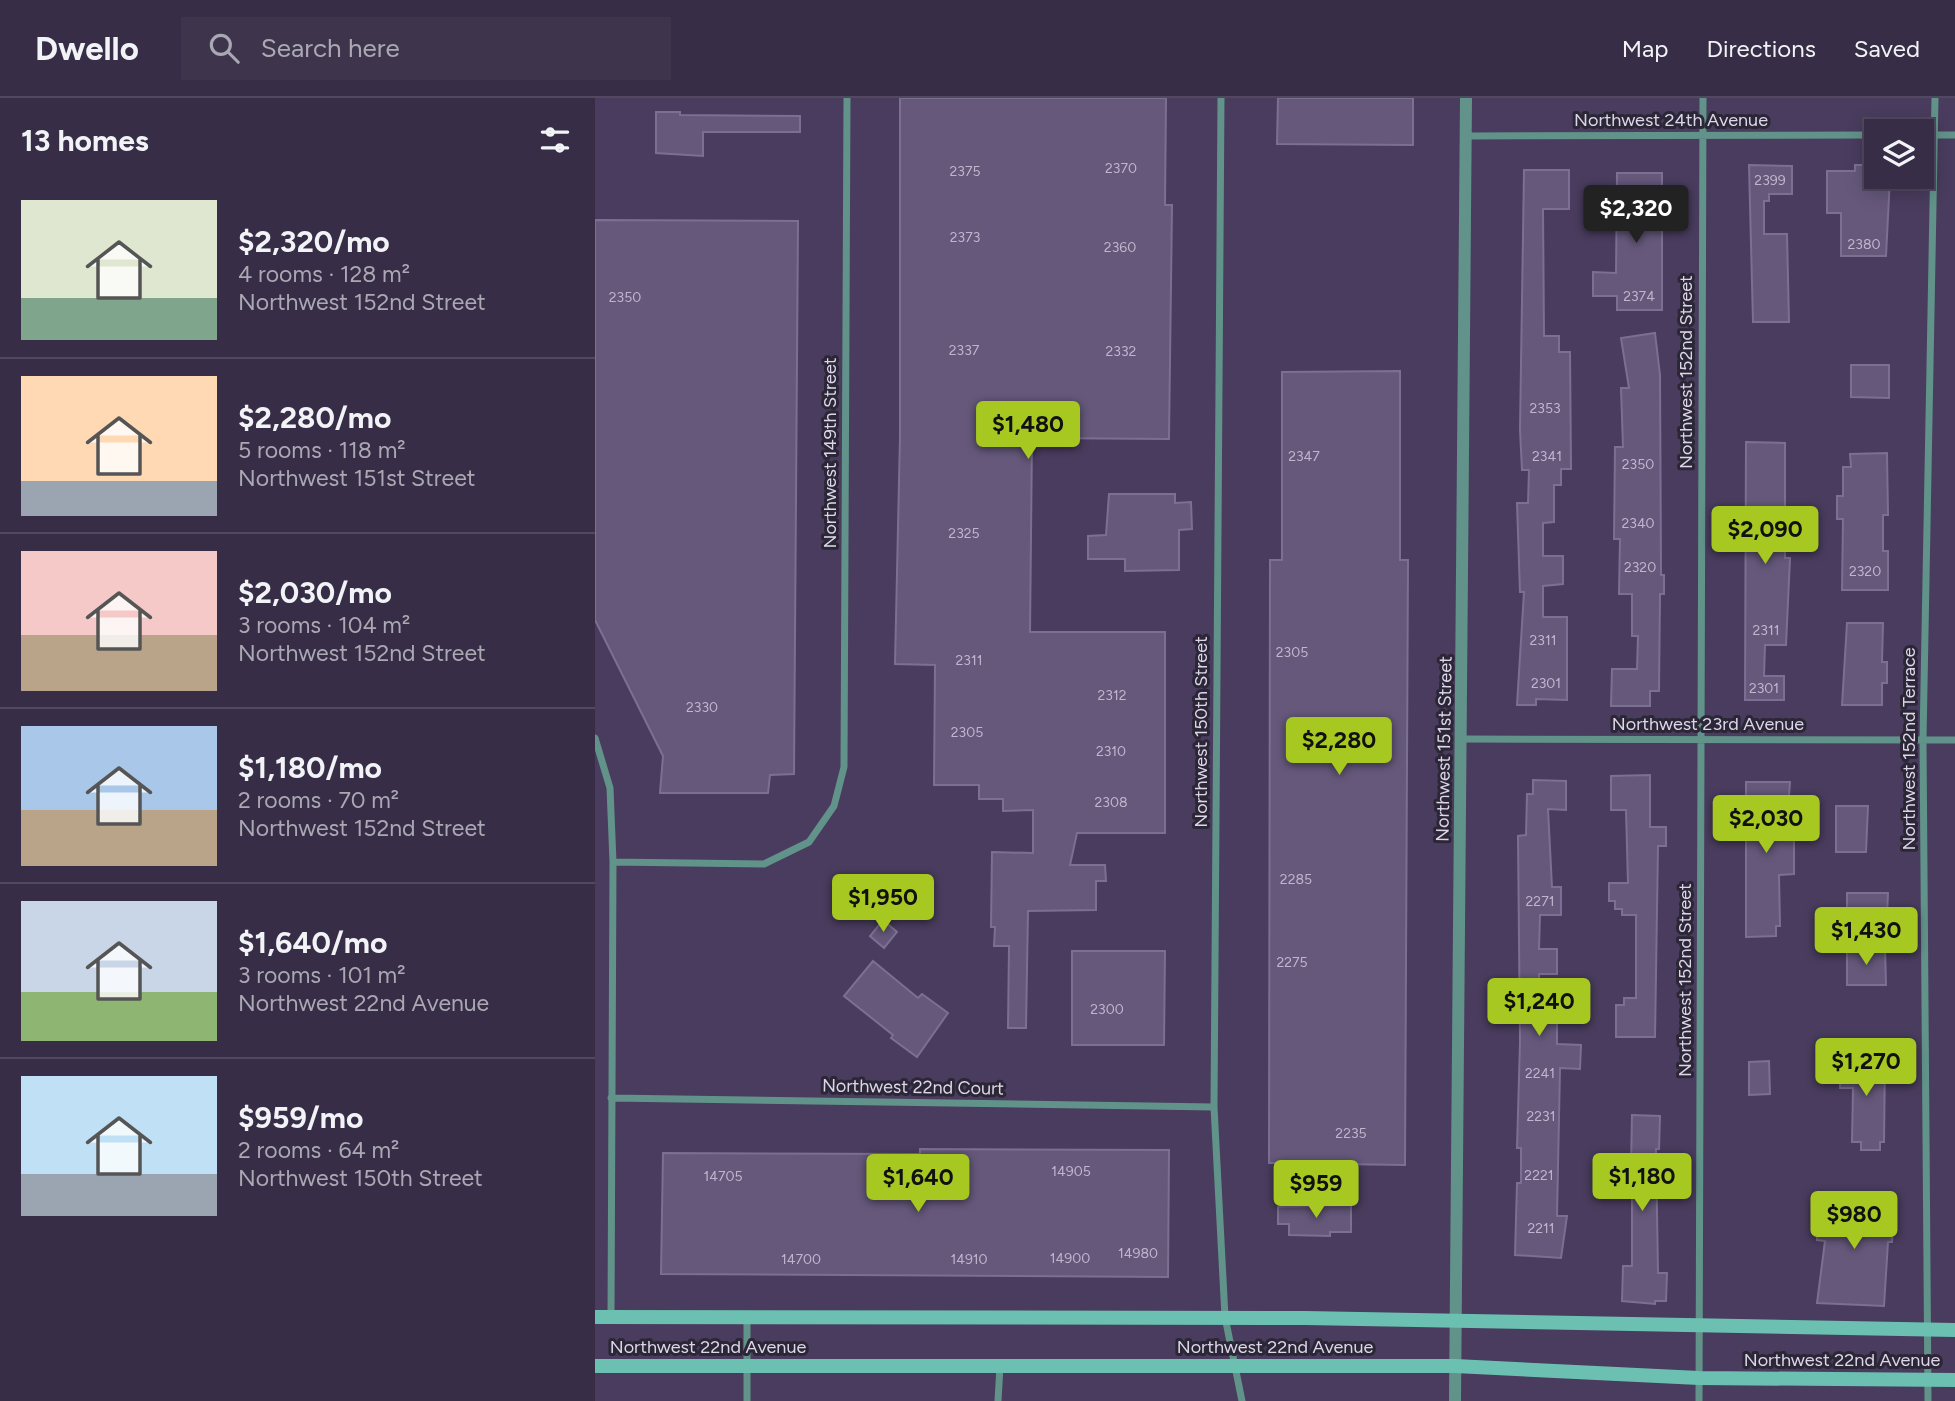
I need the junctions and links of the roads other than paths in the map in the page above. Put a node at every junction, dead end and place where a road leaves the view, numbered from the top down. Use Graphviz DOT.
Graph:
graph roads {
  1 [pos="847,98"];
  2 [pos="1221,98"];
  3 [pos="1466,98"];
  4 [pos="1703,98"];
  5 [pos="1935,98"];
  6 [pos="1864,135"];
  7 [pos="1935,135"];
  8 [pos="1955,135"];
  9 [pos="1466,136"];
  10 [pos="1702,137"];
  11 [pos="595,737"];
  12 [pos="1462,739"];
  13 [pos="1702,740"];
  14 [pos="1923,740"];
  15 [pos="1955,740"];
  16 [pos="613,862"];
  17 [pos="611,1098"];
  18 [pos="1214,1107"];
  19 [pos="595,1317"];
  20 [pos="611,1317"];
  21 [pos="747,1317"];
  22 [pos="1225,1317"];
  23 [pos="1455,1319"];
  24 [pos="1699,1324"];
  25 [pos="1929,1330"];
  26 [pos="1955,1330"];
  27 [pos="595,1366"];
  28 [pos="747,1366"];
  29 [pos="1000,1366"];
  30 [pos="1235,1366"];
  31 [pos="1455,1366"];
  32 [pos="1699,1378"];
  33 [pos="1929,1380"];
  34 [pos="1955,1380"];
  35 [pos="747,1401"];
  36 [pos="998,1401"];
  37 [pos="1242,1401"];
  38 [pos="1455,1401"];
  39 [pos="1699,1401"];
  40 [pos="1929,1401"];
  1 -- 16 [label="street, Northwest 149th Street"];
  2 -- 18 [label="street, Northwest 150th Street"];
  3 -- 9 [label="street, Northwest 151st Street"];
  4 -- 10 [label="street, Northwest 152nd Street"];
  5 -- 7 [label="street, Northwest 152nd Terrace"];
  6 -- 10 [label="street, Northwest 24th Avenue"];
  7 -- 8 [label="street"];
  7 -- 14 [label="street, Northwest 152nd Terrace"];
  9 -- 10 [label="street, Northwest 24th Avenue"];
  9 -- 12 [label="street, Northwest 151st Street"];
  10 -- 13 [label="street, Northwest 152nd Street"];
  11 -- 16 [label="street"];
  12 -- 13 [label="street, Northwest 23rd Avenue"];
  12 -- 23 [label="street, Northwest 151st Street"];
  13 -- 14 [label="street, Northwest 23rd Avenue"];
  13 -- 24 [label="street, Northwest 152nd Street"];
  14 -- 15 [label="street, Northwest 23rd Avenue"];
  14 -- 25 [label="street, Northwest 152nd Terrace"];
  16 -- 17 [label="street"];
  17 -- 18 [label="street, Northwest 22nd Court"];
  17 -- 20 [label="street"];
  18 -- 22 [label="street, Northwest 150th Street"];
  19 -- 20 [label="main road, Northwest 22nd Avenue"];
  20 -- 21 [label="main road, Northwest 22nd Avenue"];
  21 -- 22 [label="main road, Northwest 22nd Avenue"];
  21 -- 28 [label="street"];
  22 -- 23 [label="main road, Northwest 22nd Avenue"];
  22 -- 30 [label="street, Northwest 150th Street"];
  23 -- 24 [label="main road, Northwest 22nd Avenue"];
  23 -- 31 [label="street, Northwest 151st Street"];
  24 -- 25 [label="main road, Northwest 22nd Avenue"];
  24 -- 32 [label="street, Northwest 152nd Street"];
  25 -- 26 [label="main road, Northwest 22nd Avenue"];
  25 -- 33 [label="street, Northwest 152nd Terrace"];
  27 -- 28 [label="main road, Northwest 22nd Avenue"];
  28 -- 29 [label="main road, Northwest 22nd Avenue"];
  28 -- 35 [label="street"];
  29 -- 30 [label="main road, Northwest 22nd Avenue"];
  29 -- 36 [label="street"];
  30 -- 31 [label="main road, Northwest 22nd Avenue"];
  30 -- 37 [label="street, Northwest 150th Street"];
  31 -- 32 [label="main road, Northwest 22nd Avenue"];
  31 -- 38 [label="street, Northwest 151st Street"];
  32 -- 33 [label="main road, Northwest 22nd Avenue"];
  32 -- 39 [label="street, Northwest 152nd Street"];
  33 -- 34 [label="main road, Northwest 22nd Avenue"];
  33 -- 40 [label="street, Northwest 152nd Terrace"];
}
